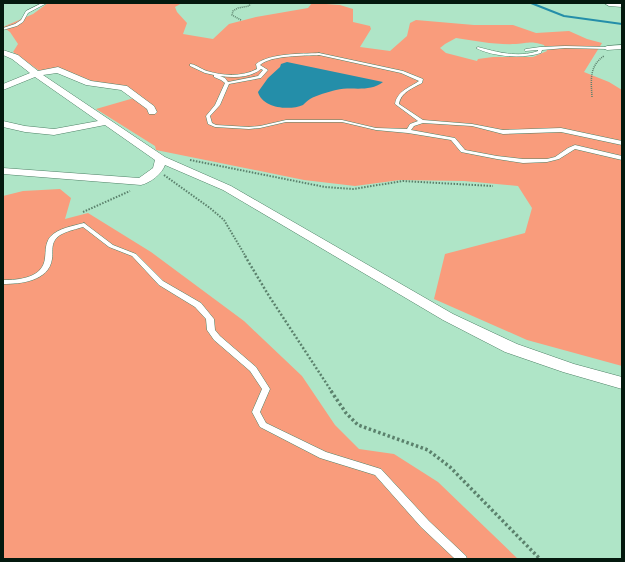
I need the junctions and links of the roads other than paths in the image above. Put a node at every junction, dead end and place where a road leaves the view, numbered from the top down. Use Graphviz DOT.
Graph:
graph roads {
  1 [pos="45,3"];
  2 [pos="609,3"];
  3 [pos="622,4"];
  4 [pos="3,29"];
  5 [pos="604,47"];
  6 [pos="622,47"];
  7 [pos="478,48"];
  8 [pos="540,48"];
  9 [pos="526,50"];
  10 [pos="3,52"];
  11 [pos="191,65"];
  12 [pos="259,66"];
  13 [pos="36,74"];
  14 [pos="210,74"];
  15 [pos="227,83"];
  16 [pos="3,87"];
  17 [pos="152,112"];
  18 [pos="422,121"];
  19 [pos="106,122"];
  20 [pos="3,124"];
  21 [pos="408,131"];
  22 [pos="622,143"];
  23 [pos="622,158"];
  24 [pos="160,164"];
  25 [pos="3,171"];
  26 [pos="3,282"];
  27 [pos="622,383"];
  28 [pos="462,559"];
  1 -- 4 [label="lane"];
  2 -- 3 [label="street"];
  5 -- 6 [label="street"];
  5 -- 8 [label="lane"];
  7 -- 8 [label="lane"];
  8 -- 9 [label="lane"];
  10 -- 13 [label="street"];
  11 -- 14 [label="lane"];
  12 -- 14 [label="lane"];
  12 -- 15 [label="lane"];
  12 -- 18 [label="lane"];
  13 -- 16 [label="street"];
  13 -- 17 [label="street"];
  13 -- 19 [label="street"];
  14 -- 15 [label="lane"];
  15 -- 21 [label="lane"];
  18 -- 21 [label="lane"];
  18 -- 22 [label="lane"];
  19 -- 20 [label="street"];
  19 -- 24 [label="street"];
  21 -- 23 [label="lane"];
  24 -- 25 [label="street"];
  24 -- 27 [label="street"];
  26 -- 28 [label="lane"];
}
